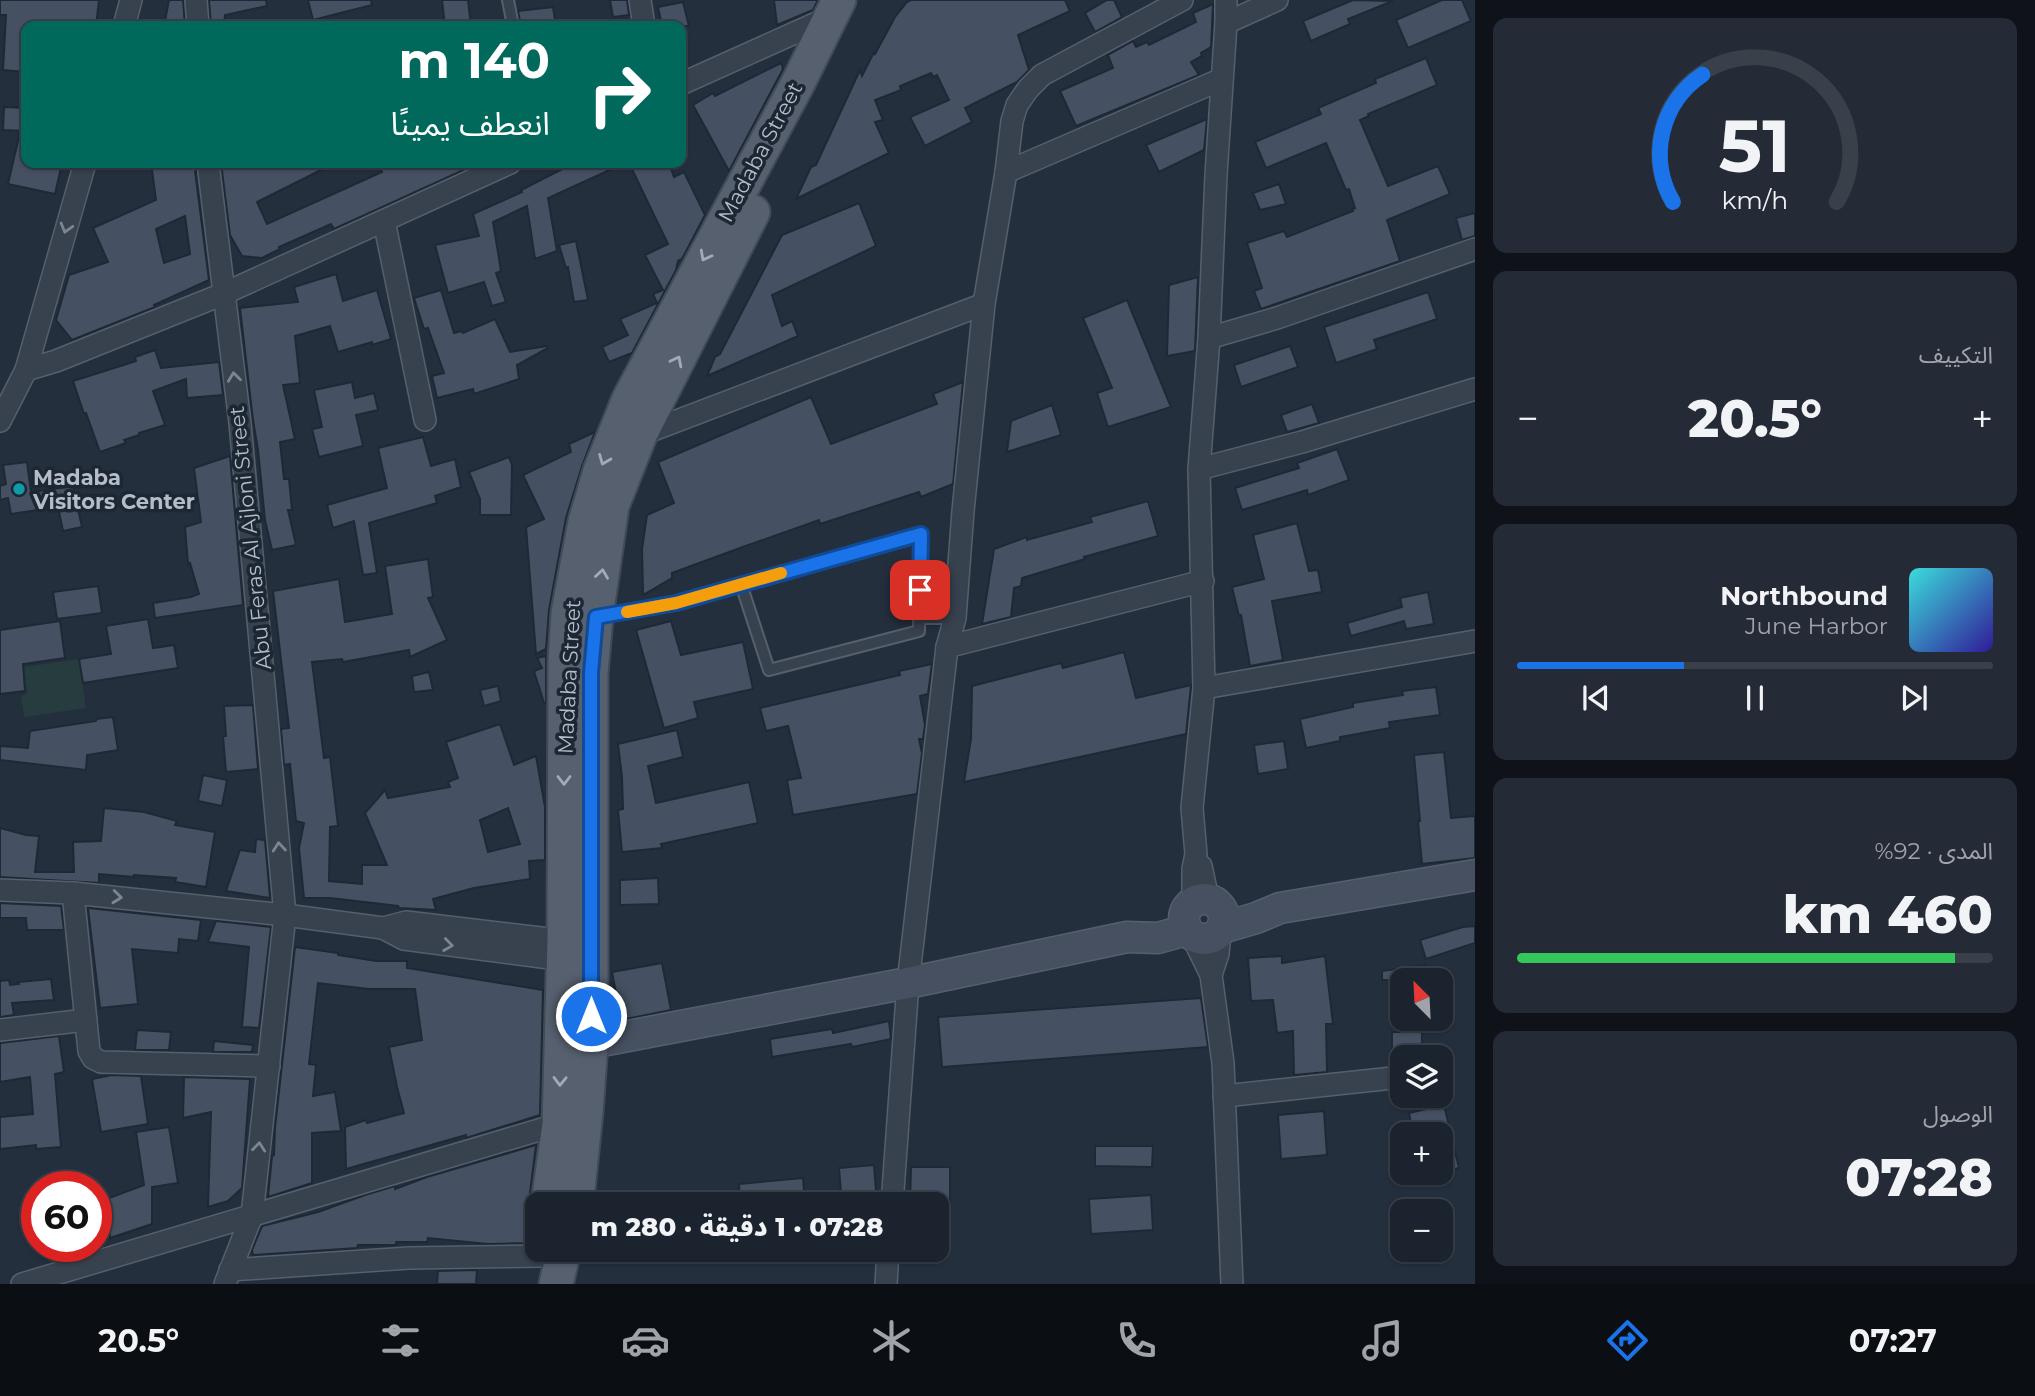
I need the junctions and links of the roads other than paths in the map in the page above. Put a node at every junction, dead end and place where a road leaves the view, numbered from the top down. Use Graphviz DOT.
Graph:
graph roads {
  1 [pos="131,0"];
  2 [pos="196,0"];
  3 [pos="508,0"];
  4 [pos="640,0"];
  5 [pos="864,0"];
  6 [pos="1182,0"];
  7 [pos="1226,0"];
  8 [pos="1277,0"];
  9 [pos="834,8"];
  10 [pos="125,21"];
  11 [pos="198,21"];
  12 [pos="512,21"];
  13 [pos="643,21"];
  14 [pos="1226,23"];
  15 [pos="1222,79"];
  16 [pos="686,82"];
  17 [pos="84,168"];
  18 [pos="209,168"];
  19 [pos="499,168"];
  20 [pos="1006,172"];
  21 [pos="384,221"];
  22 [pos="1475,249"];
  23 [pos="223,294"];
  24 [pos="985,304"];
  25 [pos="1209,338"];
  26 [pos="26,370"];
  27 [pos="1475,389"];
  28 [pos="425,420"];
  29 [pos="0,421"];
  30 [pos="640,435"];
  31 [pos="1199,468"];
  32 [pos="1203,581"];
  33 [pos="741,584"];
  34 [pos="582,615"];
  35 [pos="919,618"];
  36 [pos="955,618"];
  37 [pos="1475,641"];
  38 [pos="947,647"];
  39 [pos="1204,688"];
  40 [pos="1475,875"];
  41 [pos="0,890"];
  42 [pos="73,892"];
  43 [pos="285,915"];
  44 [pos="1203,918"];
  45 [pos="577,952"];
  46 [pos="908,983"];
  47 [pos="86,1020"];
  48 [pos="0,1030"];
  49 [pos="591,1043"];
  50 [pos="269,1066"];
  51 [pos="1390,1078"];
  52 [pos="1224,1096"];
  53 [pos="559,1124"];
  54 [pos="550,1192"];
  55 [pos="577,1192"];
  56 [pos="893,1192"];
  57 [pos="252,1215"];
  58 [pos="887,1262"];
  59 [pos="547,1265"];
  60 [pos="228,1277"];
  61 [pos="22,1284"];
  62 [pos="886,1284"];
  63 [pos="1232,1284"];
  1 -- 10 [label="street"];
  2 -- 11 [label="street"];
  3 -- 12 [label="lane"];
  4 -- 13 [label="street"];
  30 -- 5 [label="main road, Madaba Street, one-way"];
  6 -- 20 [label="street"];
  7 -- 14 [label="street"];
  8 -- 14 [label="street"];
  9 -- 16 [label="street"];
  9 -- 34 [label="main road, Madaba Street, one-way"];
  14 -- 15 [label="street"];
  15 -- 20 [label="street"];
  15 -- 25 [label="street"];
  17 -- 26 [label="street, one-way"];
  18 -- 23 [label="street, Abu Feras Al Ajloni Street"];
  19 -- 21 [label="street"];
  20 -- 24 [label="street"];
  21 -- 23 [label="street"];
  21 -- 28 [label="street"];
  22 -- 25 [label="street"];
  23 -- 26 [label="street"];
  43 -- 23 [label="street, Abu Feras Al Ajloni Street, one-way"];
  24 -- 30 [label="street"];
  24 -- 36 [label="street"];
  25 -- 31 [label="street"];
  26 -- 29 [label="street"];
  27 -- 31 [label="street"];
  34 -- 30 [label="main road, Madaba Street, one-way"];
  31 -- 32 [label="street"];
  32 -- 38 [label="street"];
  32 -- 39 [label="street"];
  33 -- 34 [label="lane"];
  33 -- 35 [label="lane"];
  33 -- 35 [label="lane"];
  34 -- 45 [label="main road, Madaba Street"];
  35 -- 36 [label="lane"];
  36 -- 38 [label="street"];
  37 -- 39 [label="street"];
  38 -- 46 [label="street"];
  39 -- 44 [label="street"];
  40 -- 44 [label="street"];
  41 -- 42 [label="street"];
  42 -- 43 [label="street, one-way"];
  42 -- 47 [label="street"];
  43 -- 45 [label="street"];
  43 -- 50 [label="street, Abu Feras Al Ajloni Street"];
  44 -- 46 [label="street"];
  44 -- 52 [label="street"];
  45 -- 49 [label="main road, Madaba Street"];
  45 -- 53 [label="main road, Madaba Street, one-way"];
  46 -- 49 [label="street"];
  46 -- 56 [label="street"];
  47 -- 48 [label="street"];
  47 -- 50 [label="street"];
  49 -- 55 [label="main road, Madaba Street"];
  57 -- 50 [label="street, Abu Feras Al Ajloni Street, one-way"];
  51 -- 52 [label="street"];
  52 -- 63 [label="street"];
  53 -- 54 [label="main road, Madaba Street"];
  53 -- 57 [label="street"];
  57 -- 60 [label="street, Abu Feras Al Ajloni Street"];
  57 -- 61 [label="street"];
  58 -- 62 [label="street"];
  59 -- 60 [label="street"];
}
